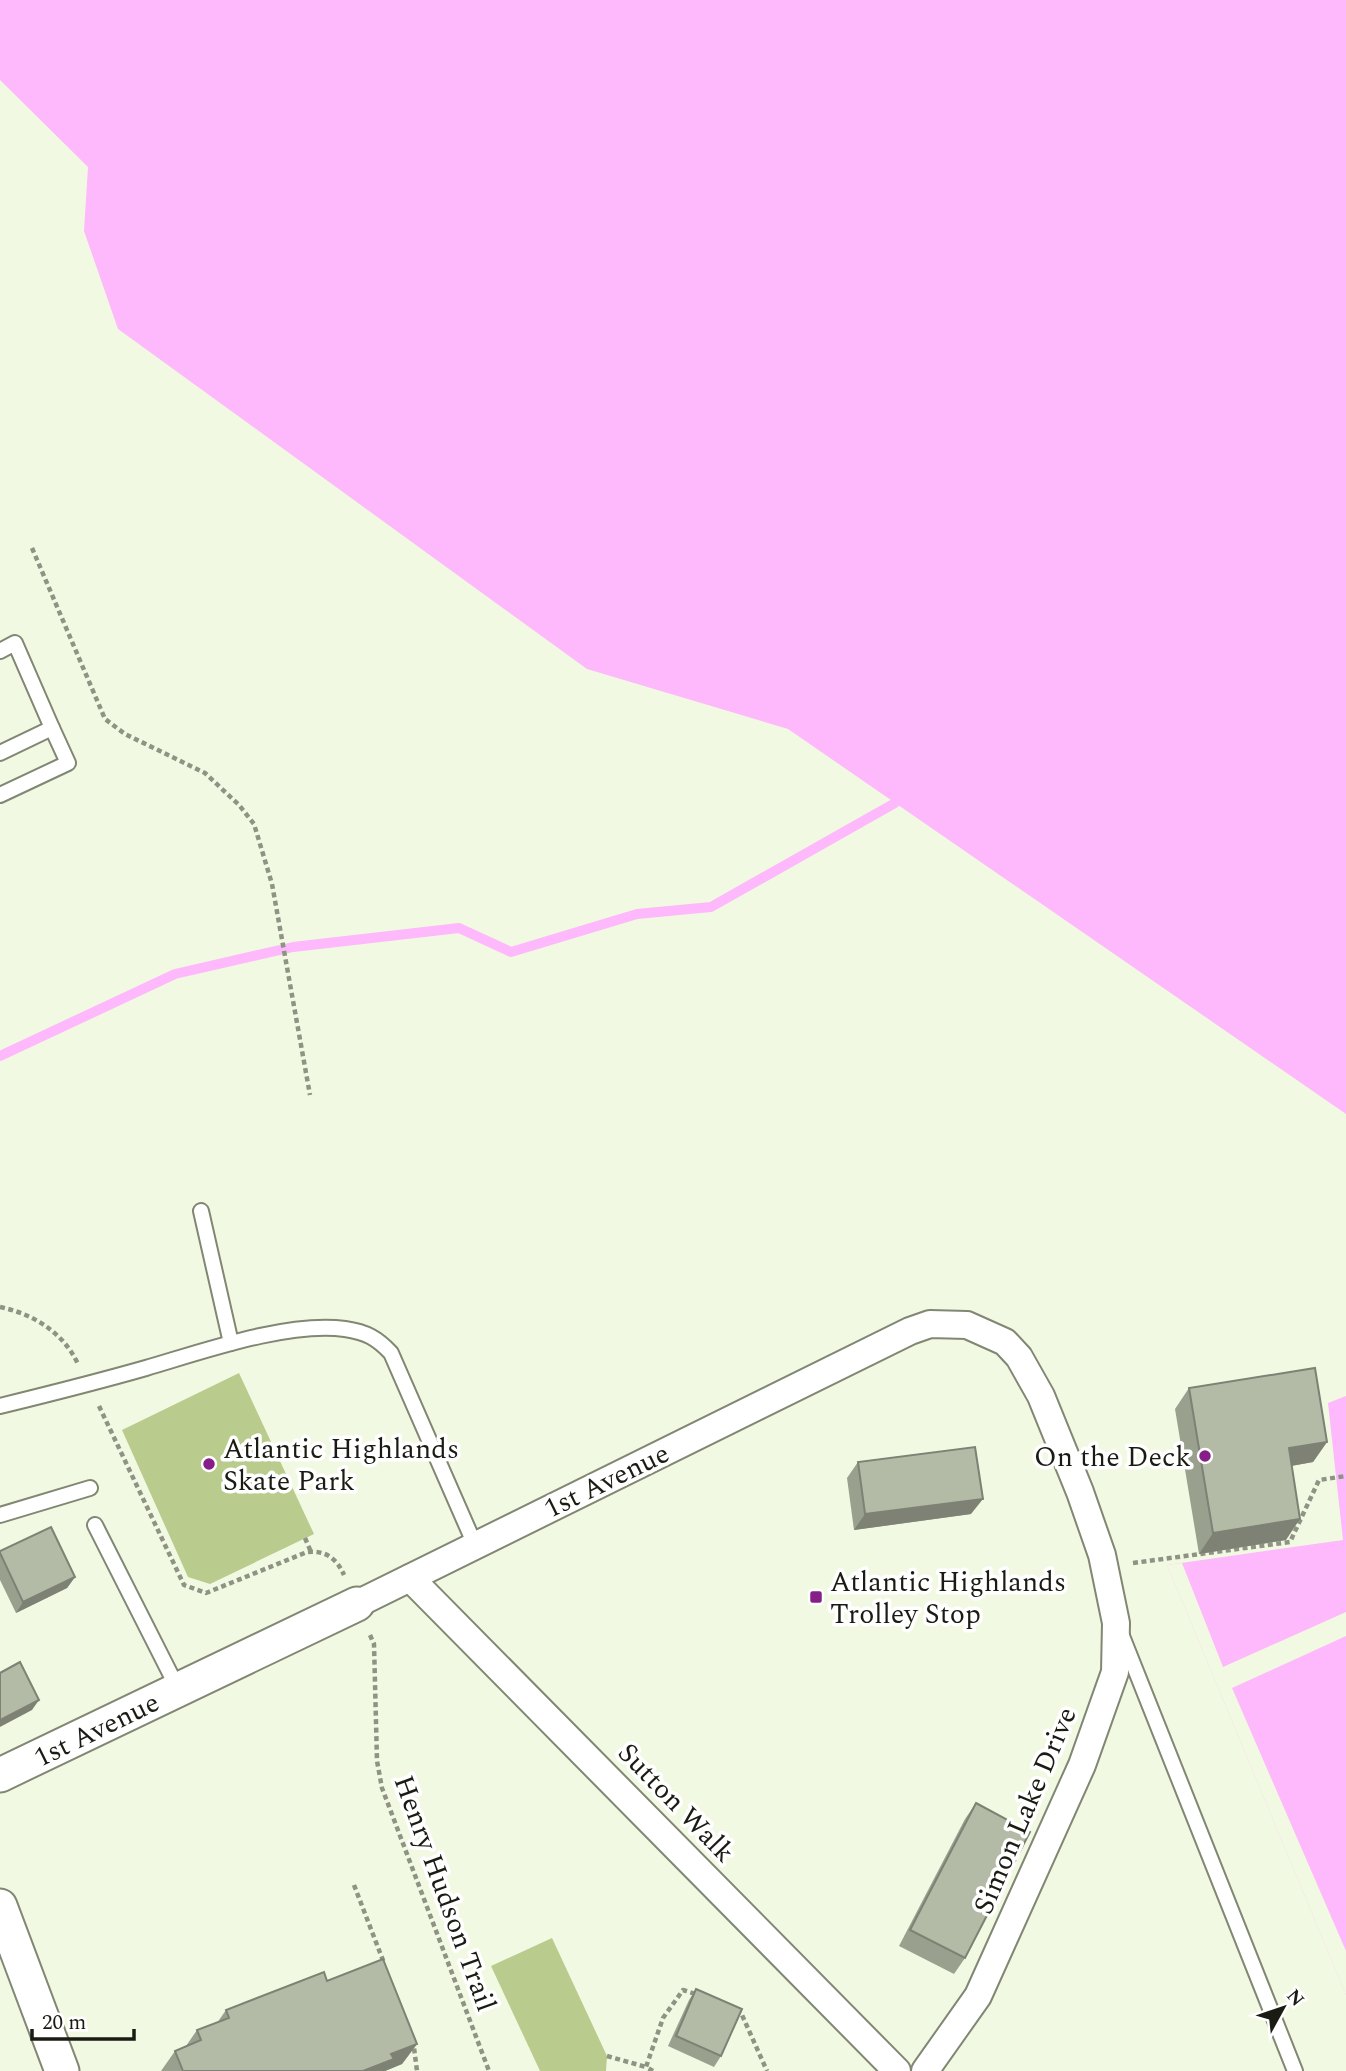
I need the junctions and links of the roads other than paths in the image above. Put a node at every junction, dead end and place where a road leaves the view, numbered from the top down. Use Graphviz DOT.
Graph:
graph roads {
  1 [pos="0,651"];
  2 [pos="52,728"];
  3 [pos="0,753"];
  4 [pos="0,794"];
  5 [pos="201,1211"];
  6 [pos="231,1343"];
  7 [pos="0,1406"];
  8 [pos="90,1488"];
  9 [pos="0,1515"];
  10 [pos="95,1525"];
  11 [pos="475,1545"];
  12 [pos="1103,1560"];
  13 [pos="410,1578"];
  14 [pos="357,1604"];
  15 [pos="1116,1622"];
  16 [pos="178,1690"];
  17 [pos="0,1775"];
  18 [pos="0,1906"];
  19 [pos="62,2071"];
  20 [pos="897,2071"];
  21 [pos="925,2071"];
  22 [pos="1294,2071"];
  1 -- 2 [label="lane"];
  2 -- 3 [label="lane"];
  2 -- 4 [label="lane"];
  5 -- 6 [label="lane"];
  6 -- 7 [label="lane"];
  6 -- 11 [label="lane"];
  8 -- 9 [label="lane"];
  10 -- 16 [label="lane"];
  11 -- 12 [label="street, 1st Avenue"];
  11 -- 13 [label="street, 1st Avenue"];
  12 -- 15 [label="street, Simon Lake Drive"];
  13 -- 14 [label="street, 1st Avenue"];
  13 -- 20 [label="street, Sutton Walk"];
  14 -- 16 [label="street, 1st Avenue"];
  15 -- 21 [label="street, Simon Lake Drive"];
  15 -- 22 [label="lane"];
  16 -- 17 [label="street, 1st Avenue"];
  18 -- 19 [label="street"];
}
